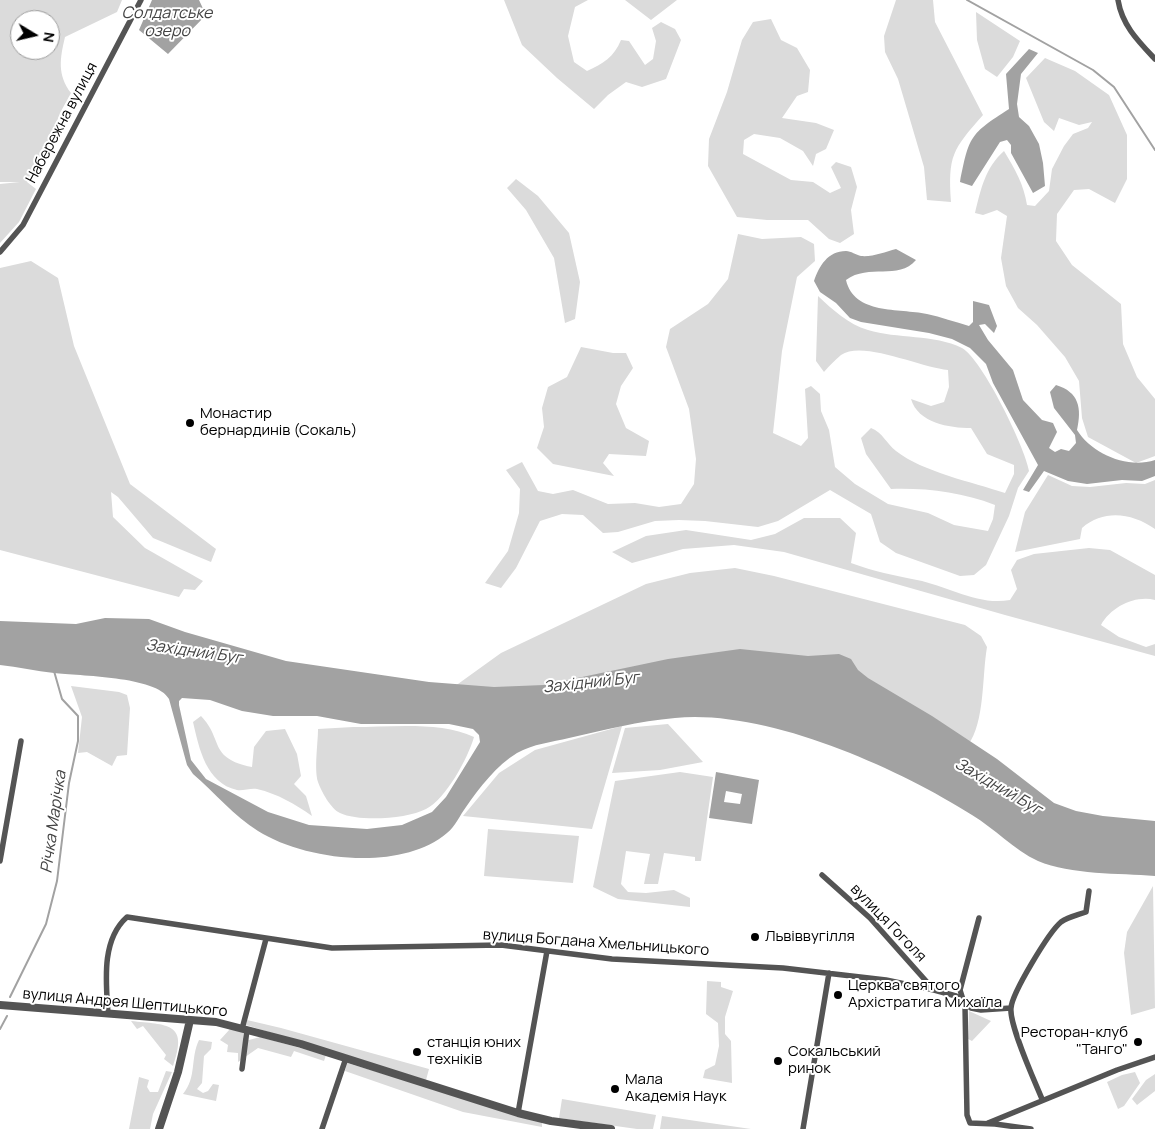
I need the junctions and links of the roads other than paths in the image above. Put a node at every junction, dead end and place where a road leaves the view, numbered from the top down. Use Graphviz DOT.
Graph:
graph roads {
  1 [pos="141,0"];
  2 [pos="1118,0"];
  3 [pos="1155,59"];
  4 [pos="0,252"];
  5 [pos="21,741"];
  6 [pos="0,861"];
  7 [pos="822,875"];
  8 [pos="1089,891"];
  9 [pos="979,918"];
  10 [pos="266,939"];
  11 [pos="547,951"];
  12 [pos="829,973"];
  13 [pos="934,990"];
  14 [pos="964,1001"];
  15 [pos="0,1005"];
  16 [pos="1011,1008"];
  17 [pos="108,1014"];
  18 [pos="190,1020"];
  19 [pos="244,1029"];
  20 [pos="1155,1057"];
  21 [pos="346,1058"];
  22 [pos="242,1069"];
  23 [pos="1042,1099"];
  24 [pos="518,1113"];
  25 [pos="551,1120"];
  26 [pos="988,1123"];
  27 [pos="1022,1128"];
  28 [pos="159,1129"];
  29 [pos="322,1129"];
  30 [pos="549,1129"];
  31 [pos="611,1129"];
  32 [pos="803,1129"];
  33 [pos="1031,1129"];
  1 -- 4 [label="street, Набережна вулиця"];
  2 -- 3 [label="street"];
  5 -- 6 [label="street"];
  7 -- 13 [label="street, вулиця Гоголя"];
  8 -- 16 [label="street"];
  9 -- 14 [label="street"];
  10 -- 11 [label="street, вулиця Богдана Хмельницького"];
  10 -- 17 [label="street, вулиця Богдана Хмельницького"];
  10 -- 19 [label="street"];
  11 -- 12 [label="street, вулиця Богдана Хмельницького"];
  11 -- 24 [label="street"];
  12 -- 13 [label="street, вулиця Богдана Хмельницького"];
  12 -- 32 [label="street"];
  13 -- 14 [label="street, вулиця Богдана Хмельницького"];
  14 -- 16 [label="street, вулиця Богдана Хмельницького"];
  14 -- 26 [label="street"];
  15 -- 17 [label="street, вулиця Андрея Шептицького"];
  16 -- 23 [label="street"];
  17 -- 18 [label="street, вулиця Андрея Шептицького"];
  18 -- 19 [label="street, вулиця Андрея Шептицького"];
  18 -- 28 [label="street"];
  19 -- 21 [label="street, вулиця Андрея Шептицького"];
  19 -- 22 [label="street, вулиця Андрея Шептицького"];
  20 -- 23 [label="street"];
  21 -- 24 [label="street, вулиця Андрея Шептицького"];
  21 -- 29 [label="street"];
  23 -- 26 [label="street"];
  24 -- 25 [label="street, вулиця Андрея Шептицького"];
  25 -- 30 [label="street"];
  25 -- 31 [label="street, вулиця Андрея Шептицького"];
  26 -- 27 [label="street"];
  27 -- 33 [label="street"];
}
